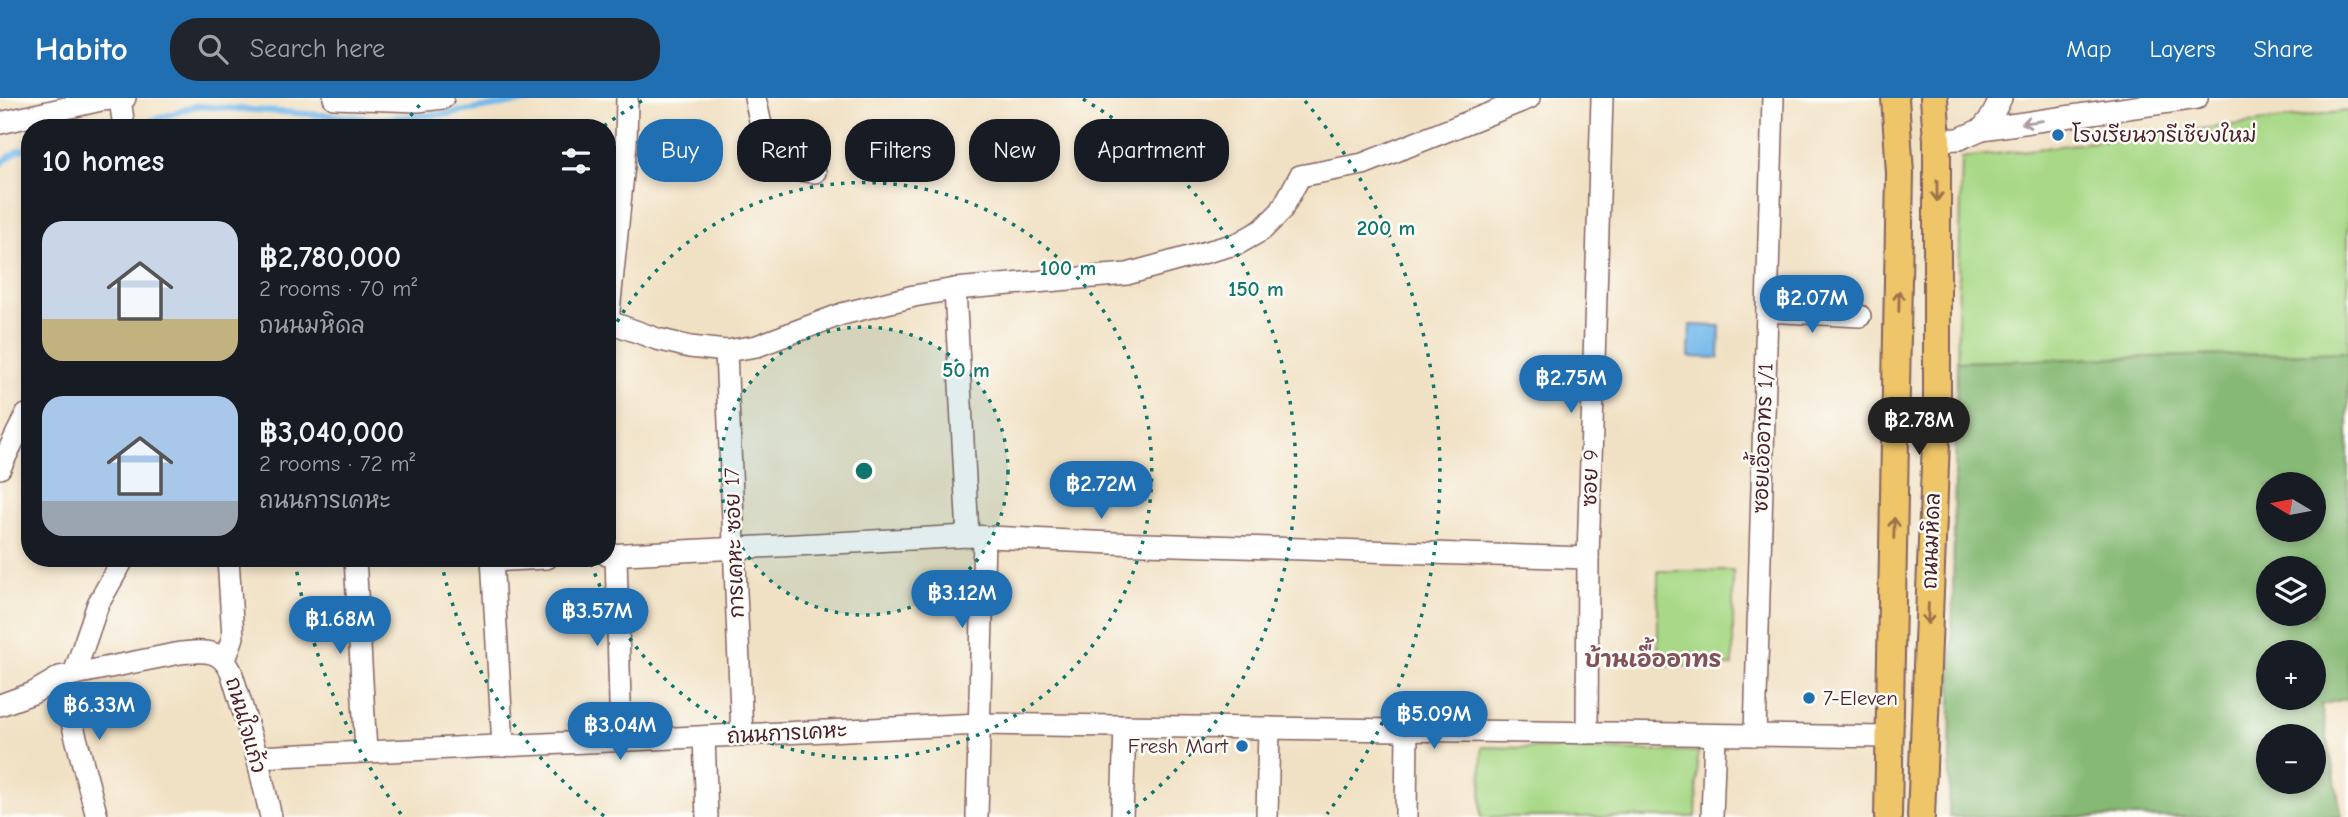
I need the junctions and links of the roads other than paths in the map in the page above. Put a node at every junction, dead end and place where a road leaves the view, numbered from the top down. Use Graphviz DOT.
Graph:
graph roads {
  1 [pos="334,98"];
  2 [pos="443,98"];
  3 [pos="627,98"];
  4 [pos="755,98"];
  5 [pos="1529,98"];
  6 [pos="1602,98"];
  7 [pos="1773,98"];
  8 [pos="1895,98"];
  9 [pos="1934,98"];
  10 [pos="2001,98"];
  11 [pos="2197,98"];
  12 [pos="419,99"];
  13 [pos="1484,107"];
  14 [pos="123,108"];
  15 [pos="760,119"];
  16 [pos="0,123"];
  17 [pos="1982,129"];
  18 [pos="1937,140"];
  19 [pos="616,238"];
  20 [pos="955,289"];
  21 [pos="1767,311"];
  22 [pos="1860,316"];
  23 [pos="616,324"];
  24 [pos="726,351"];
  25 [pos="21,425"];
  26 [pos="0,468"];
  27 [pos="976,537"];
  28 [pos="734,548"];
  29 [pos="616,555"];
  30 [pos="1588,558"];
  31 [pos="119,567"];
  32 [pos="229,567"];
  33 [pos="356,567"];
  34 [pos="492,567"];
  35 [pos="612,567"];
  36 [pos="226,660"];
  37 [pos="67,676"];
  38 [pos="0,705"];
  39 [pos="981,724"];
  40 [pos="1125,726"];
  41 [pos="1269,728"];
  42 [pos="1407,730"];
  43 [pos="1587,733"];
  44 [pos="742,735"];
  45 [pos="1715,735"];
  46 [pos="1755,735"];
  47 [pos="704,737"];
  48 [pos="1888,737"];
  49 [pos="621,740"];
  50 [pos="503,746"];
  51 [pos="366,752"];
  52 [pos="257,757"];
  53 [pos="97,817"];
  54 [pos="271,817"];
  55 [pos="707,817"];
  56 [pos="977,817"];
  57 [pos="1122,817"];
  58 [pos="1267,817"];
  59 [pos="1406,817"];
  60 [pos="1712,817"];
  61 [pos="1888,817"];
  62 [pos="1921,817"];
  1 -- 12 [label="street"];
  2 -- 12 [label="street"];
  3 -- 19 [label="street"];
  4 -- 15 [label="street"];
  5 -- 13 [label="street"];
  6 -- 30 [label="street, ซอย 9"];
  7 -- 21 [label="street, ซอยเอื้ออาทร 1/1"];
  48 -- 8 [label="main road, ถนนมหิดล, one-way"];
  9 -- 18 [label="main road, ถนนมหิดล"];
  10 -- 17 [label="street"];
  11 -- 17 [label="street, one-way"];
  13 -- 20 [label="street"];
  14 -- 16 [label="street"];
  17 -- 18 [label="street"];
  18 -- 62 [label="main road, ถนนมหิดล, one-way"];
  20 -- 24 [label="street"];
  20 -- 27 [label="street"];
  21 -- 22 [label="street"];
  21 -- 46 [label="street, ซอยเอื้ออาทร 1/1"];
  23 -- 24 [label="street"];
  24 -- 28 [label="street, การเคหะ ซอย 17"];
  25 -- 26 [label="street"];
  27 -- 28 [label="street"];
  27 -- 30 [label="street"];
  27 -- 39 [label="street"];
  28 -- 29 [label="street"];
  28 -- 44 [label="street, การเคหะ ซอย 17"];
  30 -- 43 [label="street, ซอย 9"];
  31 -- 37 [label="street"];
  32 -- 36 [label="street"];
  33 -- 51 [label="street"];
  34 -- 50 [label="street"];
  35 -- 49 [label="street"];
  36 -- 37 [label="street, ถนนใจแก้ว"];
  36 -- 52 [label="street, ถนนใจแก้ว"];
  37 -- 38 [label="street, ถนนใจแก้ว"];
  37 -- 53 [label="street"];
  39 -- 40 [label="street, ถนนการเคหะ"];
  39 -- 44 [label="street, ถนนการเคหะ"];
  39 -- 56 [label="street"];
  40 -- 41 [label="street, ถนนการเคหะ"];
  40 -- 57 [label="street"];
  41 -- 42 [label="street, ถนนการเคหะ"];
  41 -- 58 [label="street"];
  42 -- 43 [label="street, ถนนการเคหะ"];
  42 -- 59 [label="street"];
  43 -- 45 [label="street, ถนนการเคหะ"];
  44 -- 47 [label="street, ถนนการเคหะ"];
  45 -- 46 [label="street, ถนนการเคหะ"];
  45 -- 60 [label="street"];
  46 -- 48 [label="street, ถนนการเคหะ"];
  47 -- 49 [label="street, ถนนการเคหะ"];
  47 -- 55 [label="street"];
  48 -- 61 [label="main road, ถนนมหิดล"];
  49 -- 50 [label="street, ถนนการเคหะ"];
  50 -- 51 [label="street, ถนนการเคหะ"];
  51 -- 52 [label="street, ถนนการเคหะ"];
  52 -- 54 [label="street, ถนนใจแก้ว"];
}
